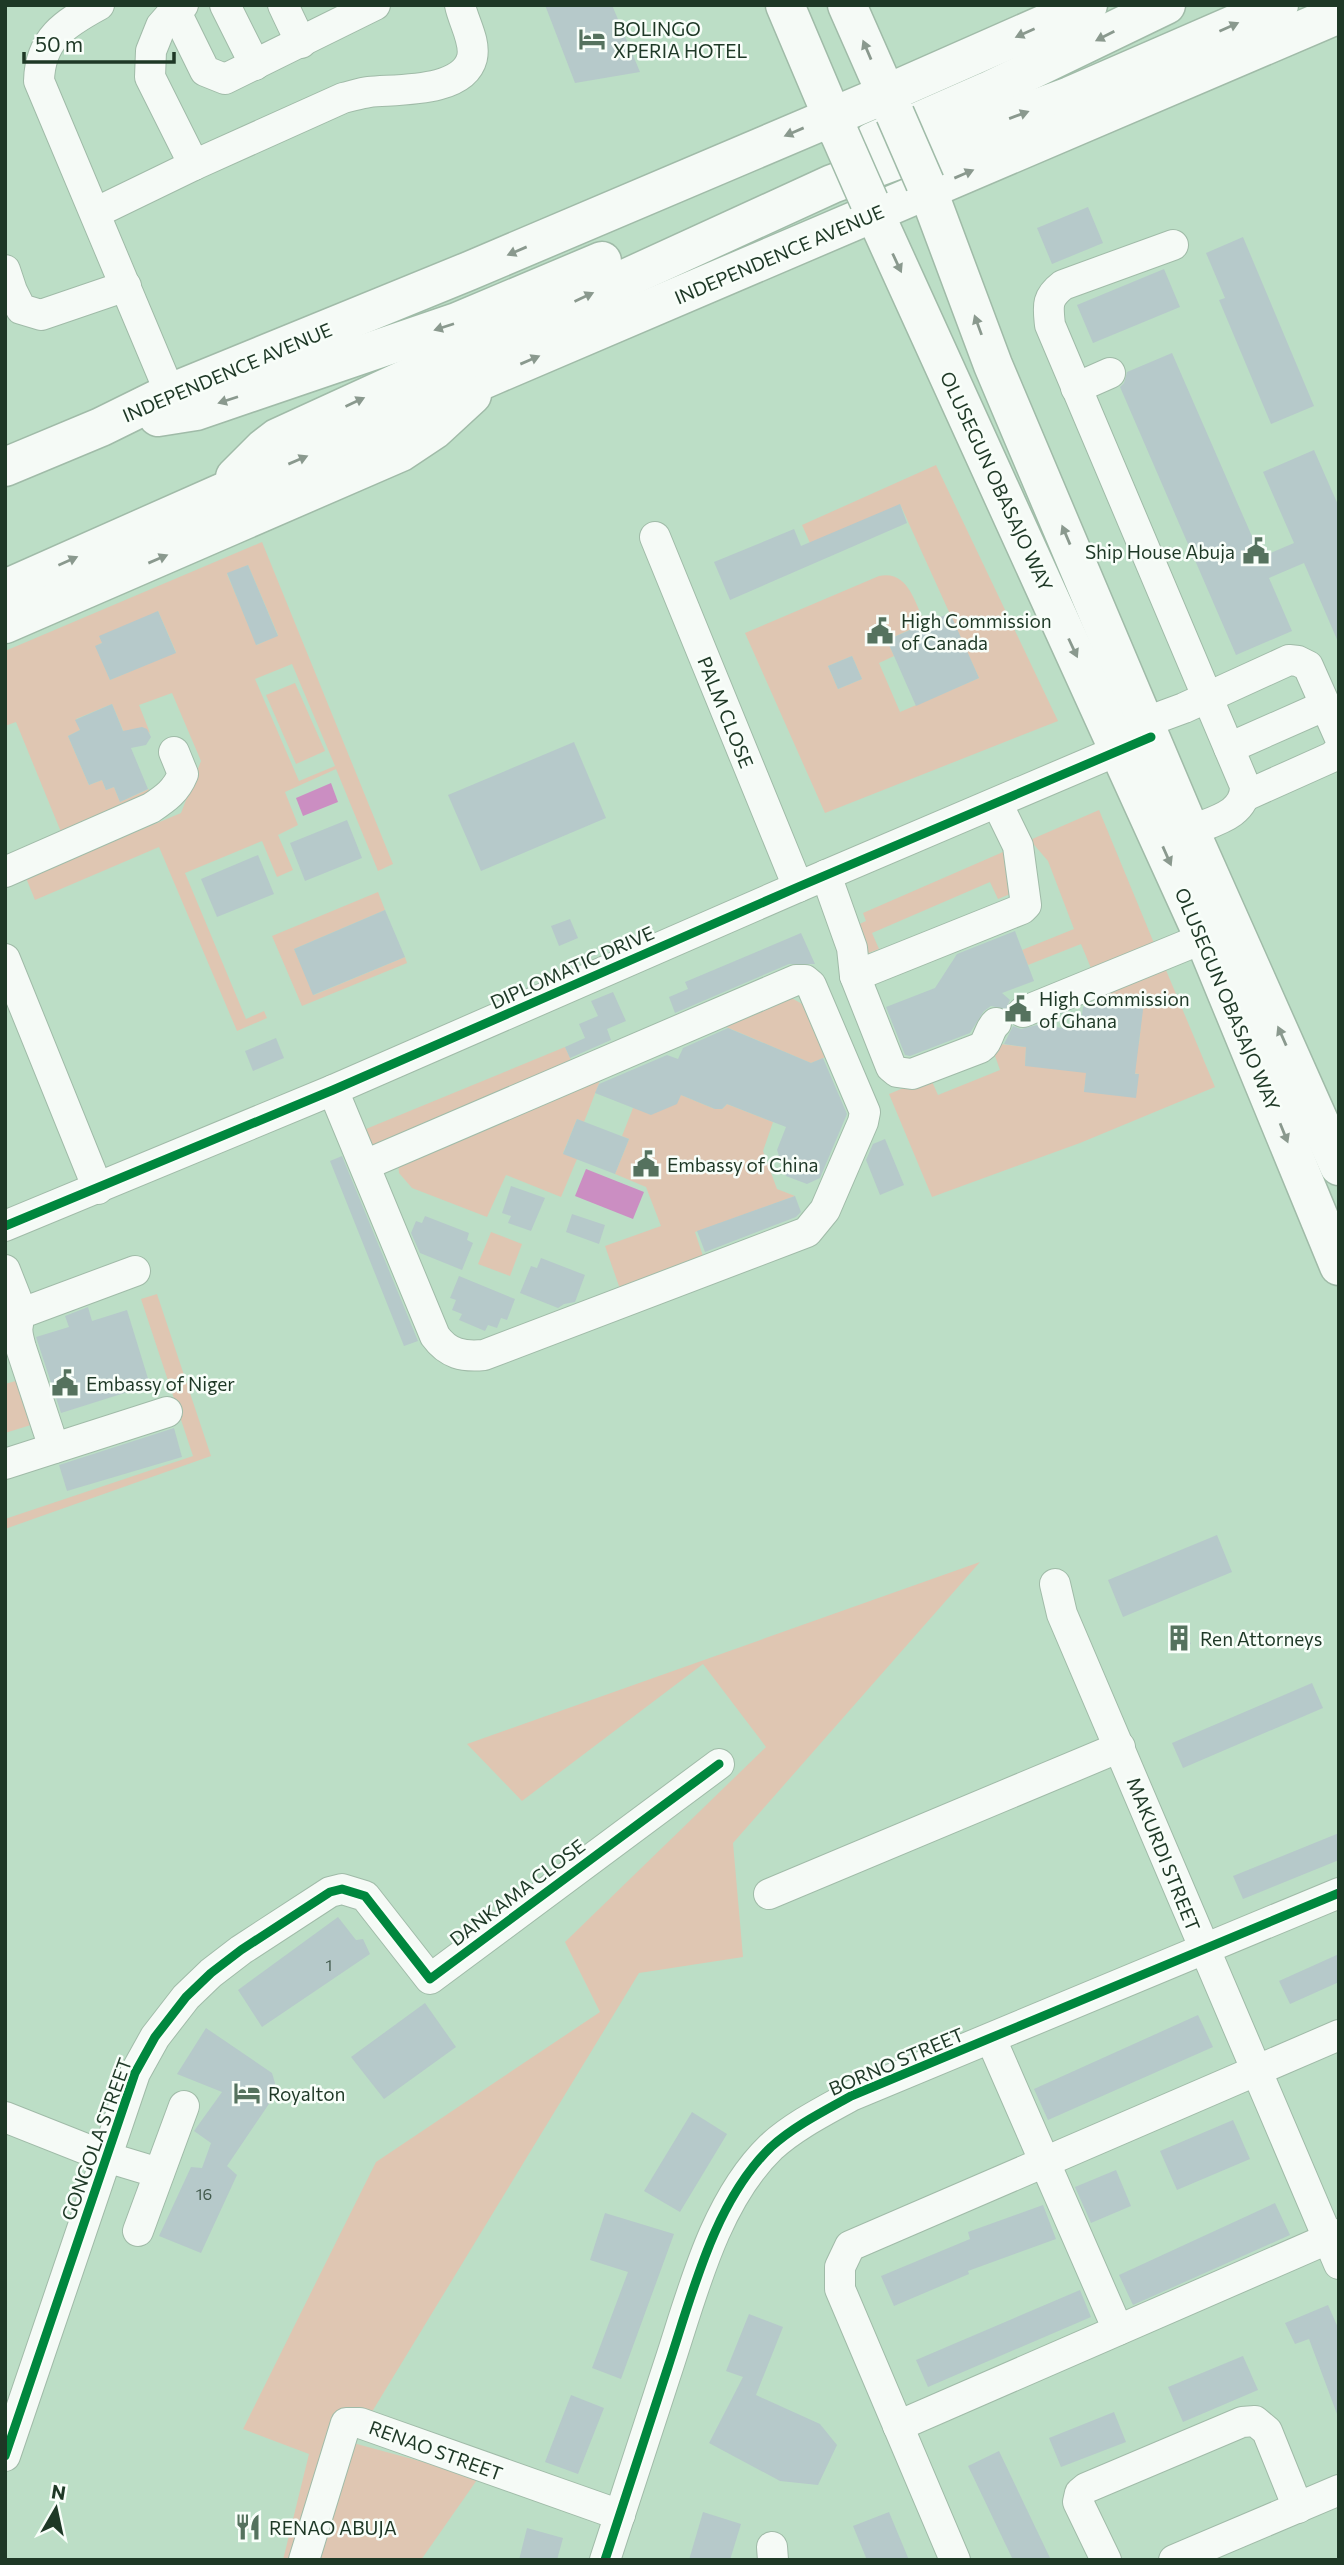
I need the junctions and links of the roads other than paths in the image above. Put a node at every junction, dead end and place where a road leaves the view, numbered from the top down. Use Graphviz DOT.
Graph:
graph roads {
  1 [pos="99,5"];
  2 [pos="225,5"];
  3 [pos="283,5"];
  4 [pos="460,5"];
  5 [pos="785,5"];
  6 [pos="847,5"];
  7 [pos="1088,5"];
  8 [pos="1166,5"];
  9 [pos="1279,5"];
  10 [pos="179,7"];
  11 [pos="356,10"];
  12 [pos="1339,14"];
  13 [pos="301,43"];
  14 [pos="255,65"];
  15 [pos="890,104"];
  16 [pos="836,126"];
  17 [pos="194,165"];
  18 [pos="927,186"];
  19 [pos="872,208"];
  20 [pos="95,213"];
  21 [pos="1173,245"];
  22 [pos="5,270"];
  23 [pos="125,286"];
  24 [pos="993,365"];
  25 [pos="1110,373"];
  26 [pos="494,375"];
  27 [pos="952,382"];
  28 [pos="1076,388"];
  29 [pos="170,393"];
  30 [pos="101,427"];
  31 [pos="5,467"];
  32 [pos="219,494"];
  33 [pos="654,537"];
  34 [pos="5,589"];
  35 [pos="5,624"];
  36 [pos="1206,697"];
  37 [pos="1324,706"];
  38 [pos="1139,736"];
  39 [pos="1339,736"];
  40 [pos="1229,748"];
  41 [pos="1339,751"];
  42 [pos="174,752"];
  43 [pos="1245,796"];
  44 [pos="997,803"];
  45 [pos="1190,831"];
  46 [pos="5,872"];
  47 [pos="826,875"];
  48 [pos="797,887"];
  49 [pos="1204,938"];
  50 [pos="8,973"];
  51 [pos="855,976"];
  52 [pos="1251,1007"];
  53 [pos="1023,1012"];
  54 [pos="996,1023"];
  55 [pos="333,1090"];
  56 [pos="1334,1143"];
  57 [pos="365,1165"];
  58 [pos="97,1189"];
  59 [pos="5,1226"];
  60 [pos="1339,1266"];
  61 [pos="5,1270"];
  62 [pos="135,1271"];
  63 [pos="22,1313"];
  64 [pos="167,1412"];
  65 [pos="54,1448"];
  66 [pos="5,1464"];
  67 [pos="1055,1584"];
  68 [pos="1120,1747"];
  69 [pos="719,1763"];
  70 [pos="354,1891"];
  71 [pos="1339,1893"];
  72 [pos="769,1894"];
  73 [pos="1204,1951"];
  74 [pos="1339,2035"];
  75 [pos="991,2039"];
  76 [pos="1255,2070"];
  77 [pos="184,2106"];
  78 [pos="5,2117"];
  79 [pos="106,2157"];
  80 [pos="1044,2161"];
  81 [pos="159,2173"];
  82 [pos="138,2231"];
  83 [pos="1335,2246"];
  84 [pos="1118,2330"];
  85 [pos="12,2414"];
  86 [pos="898,2426"];
  87 [pos="5,2456"];
  88 [pos="1339,2490"];
  89 [pos="1298,2508"];
  90 [pos="620,2515"];
  91 [pos="304,2560"];
  92 [pos="605,2560"];
  93 [pos="955,2560"];
  94 [pos="1106,2560"];
  95 [pos="1174,2560"];
  1 -- 20 [label="street"];
  2 -- 14 [label="street"];
  3 -- 13 [label="street"];
  4 -- 17 [label="street"];
  5 -- 16 [label="main road, OLUSEGUN OBASAJO WAY"];
  15 -- 6 [label="main road, OLUSEGUN OBASAJO WAY, one-way"];
  7 -- 15 [label="main road, INDEPENDENCE AVENUE, one-way"];
  8 -- 30 [label="main road, INDEPENDENCE AVENUE, one-way"];
  32 -- 9 [label="main road, INDEPENDENCE AVENUE, one-way"];
  10 -- 14 [label="street"];
  10 -- 17 [label="street"];
  11 -- 13 [label="street"];
  18 -- 12 [label="main road, INDEPENDENCE AVENUE, one-way"];
  13 -- 14 [label="street"];
  15 -- 16 [label="main road, INDEPENDENCE AVENUE"];
  15 -- 18 [label="main road, OLUSEGUN OBASAJO WAY, bridge"];
  16 -- 19 [label="main road, OLUSEGUN OBASAJO WAY, bridge"];
  16 -- 29 [label="main road, INDEPENDENCE AVENUE, one-way"];
  17 -- 20 [label="street"];
  18 -- 19 [label="main road, INDEPENDENCE AVENUE"];
  24 -- 18 [label="main road, OLUSEGUN OBASAJO WAY, one-way"];
  26 -- 19 [label="main road, INDEPENDENCE AVENUE, one-way"];
  19 -- 27 [label="main road, OLUSEGUN OBASAJO WAY, one-way"];
  20 -- 23 [label="street"];
  21 -- 28 [label="street"];
  22 -- 23 [label="street"];
  23 -- 29 [label="street"];
  24 -- 27 [label="main road"];
  38 -- 24 [label="main road, OLUSEGUN OBASAJO WAY, one-way"];
  25 -- 28 [label="street"];
  32 -- 26 [label="main road, INDEPENDENCE AVENUE, one-way"];
  35 -- 26 [label="main road, one-way"];
  27 -- 38 [label="main road, OLUSEGUN OBASAJO WAY, one-way"];
  28 -- 36 [label="street"];
  29 -- 30 [label="main road, INDEPENDENCE AVENUE"];
  30 -- 31 [label="main road, INDEPENDENCE AVENUE"];
  34 -- 32 [label="main road, INDEPENDENCE AVENUE, one-way"];
  33 -- 48 [label="street, PALM CLOSE"];
  36 -- 37 [label="street, DIPLOMATIC DRIVE"];
  36 -- 38 [label="street, DIPLOMATIC DRIVE"];
  36 -- 40 [label="street"];
  37 -- 39 [label="street"];
  37 -- 40 [label="street"];
  38 -- 44 [label="street, DIPLOMATIC DRIVE"];
  38 -- 45 [label="main road, OLUSEGUN OBASAJO WAY"];
  38 -- 49 [label="main road, OLUSEGUN OBASAJO WAY, one-way"];
  40 -- 43 [label="street"];
  41 -- 43 [label="street"];
  42 -- 46 [label="street"];
  43 -- 45 [label="street"];
  44 -- 47 [label="street, DIPLOMATIC DRIVE"];
  44 -- 51 [label="street"];
  45 -- 52 [label="main road, OLUSEGUN OBASAJO WAY"];
  47 -- 48 [label="street, DIPLOMATIC DRIVE"];
  47 -- 51 [label="street"];
  48 -- 55 [label="street, DIPLOMATIC DRIVE"];
  49 -- 52 [label="main road, OLUSEGUN OBASAJO WAY"];
  49 -- 53 [label="street"];
  50 -- 58 [label="street"];
  51 -- 54 [label="street"];
  56 -- 52 [label="main road, OLUSEGUN OBASAJO WAY, one-way"];
  52 -- 60 [label="main road, OLUSEGUN OBASAJO WAY, one-way"];
  55 -- 57 [label="street"];
  55 -- 58 [label="street, DIPLOMATIC DRIVE"];
  57 -- 57 [label="street"];
  58 -- 59 [label="street, DIPLOMATIC DRIVE"];
  61 -- 63 [label="street"];
  62 -- 63 [label="street"];
  63 -- 65 [label="street"];
  64 -- 65 [label="street"];
  65 -- 66 [label="street"];
  67 -- 68 [label="street, MAKURDI STREET"];
  68 -- 72 [label="street"];
  68 -- 73 [label="street, MAKURDI STREET"];
  69 -- 70 [label="street, DANKAMA CLOSE"];
  70 -- 79 [label="street, GONGOLA STREET"];
  71 -- 73 [label="street, BORNO STREET"];
  73 -- 75 [label="street, BORNO STREET"];
  73 -- 76 [label="street, MAKURDI STREET"];
  74 -- 76 [label="street"];
  75 -- 80 [label="street"];
  75 -- 90 [label="street, BORNO STREET"];
  76 -- 80 [label="street"];
  76 -- 83 [label="street, MAKURDI STREET"];
  77 -- 81 [label="street"];
  78 -- 79 [label="street"];
  79 -- 81 [label="street"];
  79 -- 85 [label="street, GONGOLA STREET"];
  80 -- 84 [label="street"];
  80 -- 86 [label="street"];
  81 -- 82 [label="street"];
  83 -- 84 [label="street"];
  84 -- 86 [label="street"];
  85 -- 87 [label="street, GONGOLA STREET"];
  86 -- 93 [label="street"];
  88 -- 89 [label="street"];
  89 -- 94 [label="street"];
  89 -- 95 [label="street"];
  90 -- 91 [label="street, RENAO STREET"];
  90 -- 92 [label="street, BORNO STREET"];
}
